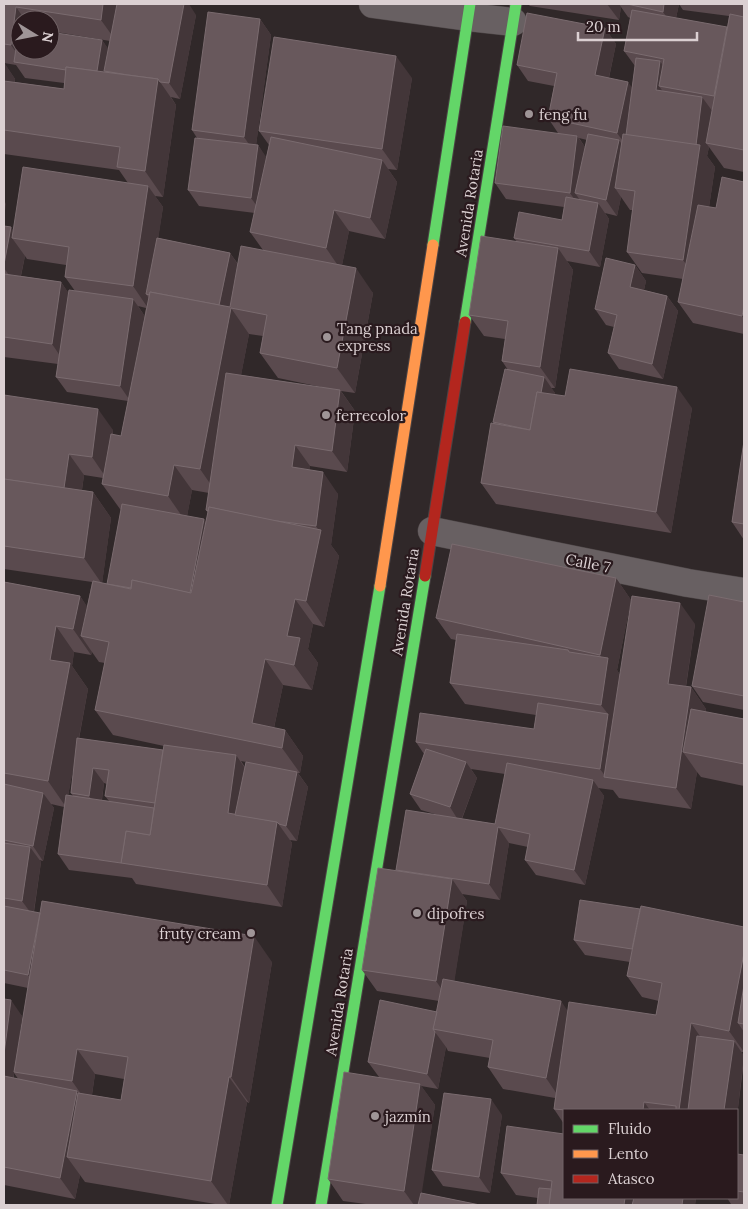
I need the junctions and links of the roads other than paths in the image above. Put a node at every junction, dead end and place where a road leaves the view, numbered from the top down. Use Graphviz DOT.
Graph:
graph roads {
  1 [pos="374,4"];
  2 [pos="469,11"];
  3 [pos="514,13"];
  4 [pos="432,532"];
  5 [pos="744,592"];
  6 [pos="277,1205"];
  7 [pos="321,1205"];
  1 -- 2 [label="street"];
  2 -- 3 [label="street"];
  2 -- 6 [label="street, Avenida Rotaria"];
  3 -- 4 [label="street, Avenida Rotaria"];
  4 -- 5 [label="street, Calle 7"];
  4 -- 7 [label="street, Avenida Rotaria"];
}
